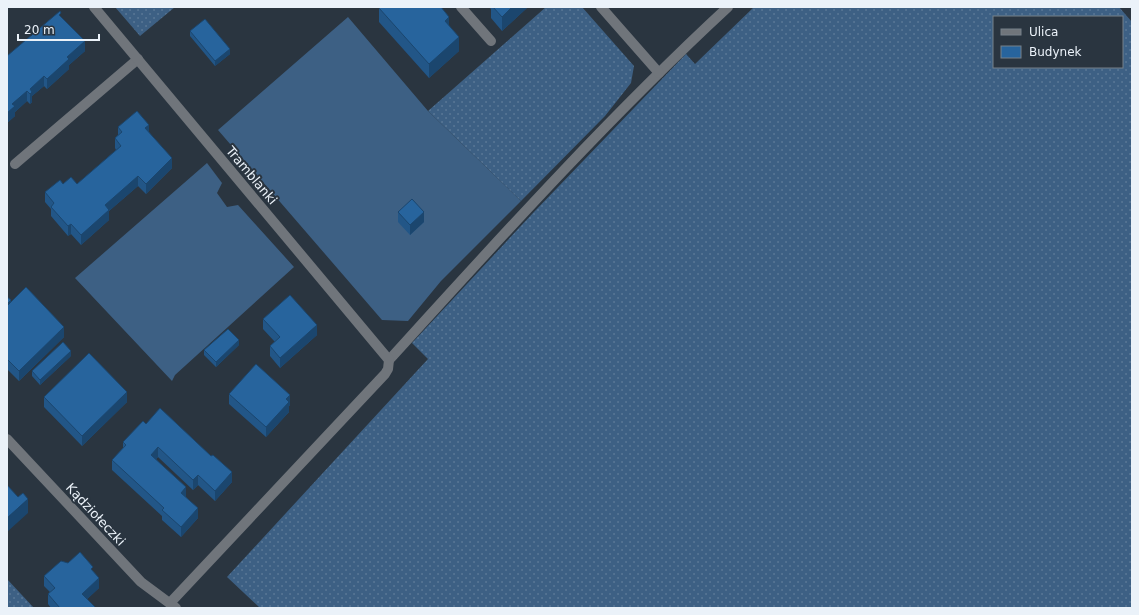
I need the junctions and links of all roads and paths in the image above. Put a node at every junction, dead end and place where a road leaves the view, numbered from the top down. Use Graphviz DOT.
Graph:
graph roads {
  1 [pos="94,7"];
  2 [pos="461,7"];
  3 [pos="601,7"];
  4 [pos="728,7"];
  5 [pos="491,41"];
  6 [pos="138,59"];
  7 [pos="659,73"];
  8 [pos="15,164"];
  9 [pos="389,360"];
  10 [pos="7,438"];
  11 [pos="173,606"];
  1 -- 6 [label="street, Tramblanki"];
  2 -- 5 [label="street"];
  3 -- 7 [label="street"];
  4 -- 7 [label="street"];
  6 -- 8 [label="street"];
  6 -- 9 [label="street, Tramblanki"];
  7 -- 9 [label="street"];
  9 -- 11 [label="street"];
  10 -- 11 [label="street, Kądziołeczki"];
}
